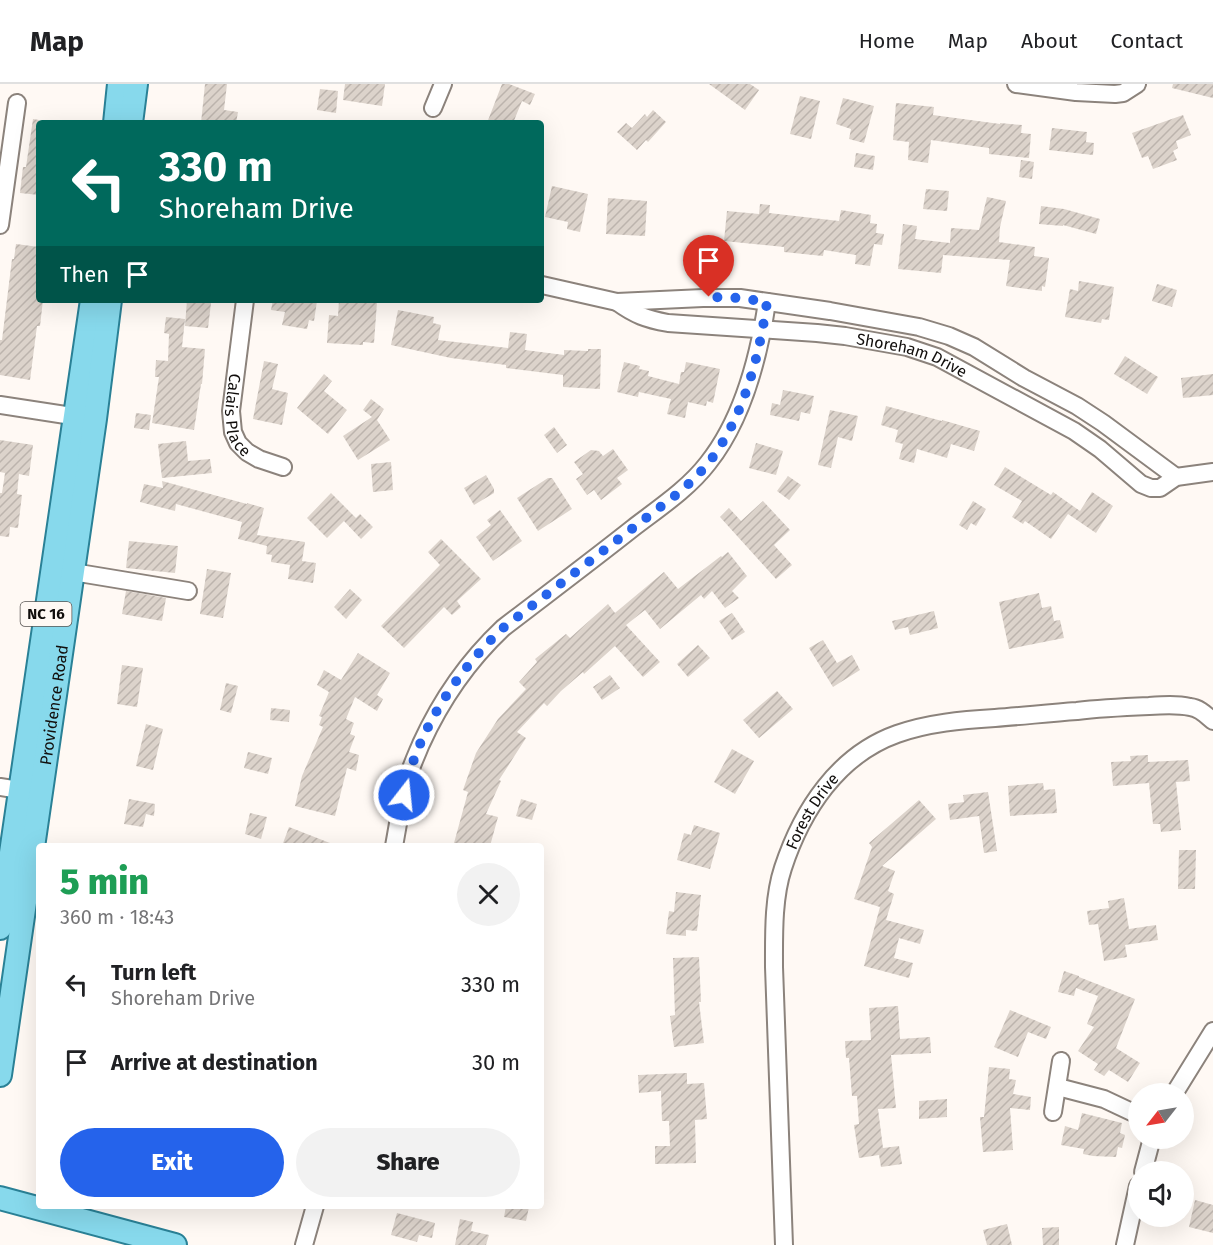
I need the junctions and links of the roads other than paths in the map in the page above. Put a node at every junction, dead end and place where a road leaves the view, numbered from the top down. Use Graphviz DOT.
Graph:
graph roads {
  1 [pos="119,84"];
  2 [pos="136,84"];
  3 [pos="443,84"];
  4 [pos="1016,84"];
  5 [pos="1137,84"];
  6 [pos="17,103"];
  7 [pos="433,108"];
  8 [pos="115,120"];
  9 [pos="131,120"];
  10 [pos="0,225"];
  11 [pos="544,285"];
  12 [pos="617,302"];
  13 [pos="767,302"];
  14 [pos="92,303"];
  15 [pos="109,303"];
  16 [pos="245,303"];
  17 [pos="763,330"];
  18 [pos="0,405"];
  19 [pos="86,418"];
  20 [pos="284,467"];
  21 [pos="1213,472"];
  22 [pos="1179,477"];
  23 [pos="73,572"];
  24 [pos="188,591"];
  25 [pos="1206,706"];
  26 [pos="1213,721"];
  27 [pos="20,790"];
  28 [pos="395,843"];
  29 [pos="0,928"];
  30 [pos="1213,1031"];
  31 [pos="1061,1061"];
  32 [pos="0,1075"];
  33 [pos="1181,1083"];
  34 [pos="1058,1087"];
  35 [pos="1128,1110"];
  36 [pos="1053,1112"];
  37 [pos="0,1198"];
  38 [pos="36,1208"];
  39 [pos="41,1209"];
  40 [pos="314,1209"];
  41 [pos="1129,1227"];
  42 [pos="175,1245"];
  43 [pos="304,1245"];
  44 [pos="784,1245"];
  45 [pos="1125,1245"];
  1 -- 8 [label="main road"];
  2 -- 9 [label="main road"];
  3 -- 7 [label="street"];
  4 -- 5 [label="street"];
  6 -- 10 [label="street"];
  11 -- 12 [label="street, Shoreham Drive"];
  12 -- 13 [label="street, Shoreham Drive"];
  12 -- 17 [label="street, Shoreham Drive"];
  13 -- 17 [label="street"];
  13 -- 22 [label="street, Shoreham Drive"];
  14 -- 19 [label="main road, Providence Road / NC 16"];
  15 -- 19 [label="main road, Providence Road / NC 16"];
  16 -- 20 [label="street, Calais Place"];
  17 -- 22 [label="street, Shoreham Drive"];
  17 -- 28 [label="street"];
  18 -- 19 [label="street"];
  19 -- 23 [label="main road, Providence Road / NC 16"];
  19 -- 27 [label="main road, Providence Road / NC 16"];
  21 -- 22 [label="street"];
  23 -- 24 [label="street"];
  23 -- 27 [label="main road, Providence Road / NC 16"];
  25 -- 26 [label="street, Forest Drive"];
  25 -- 44 [label="street, Forest Drive"];
  27 -- 29 [label="main road, Providence Road / NC 16"];
  27 -- 32 [label="main road, Providence Road / NC 16"];
  30 -- 33 [label="street"];
  31 -- 34 [label="street"];
  34 -- 35 [label="street"];
  34 -- 36 [label="street"];
  37 -- 38 [label="main road"];
  39 -- 42 [label="main road"];
  40 -- 43 [label="street"];
  41 -- 45 [label="street"];
}
